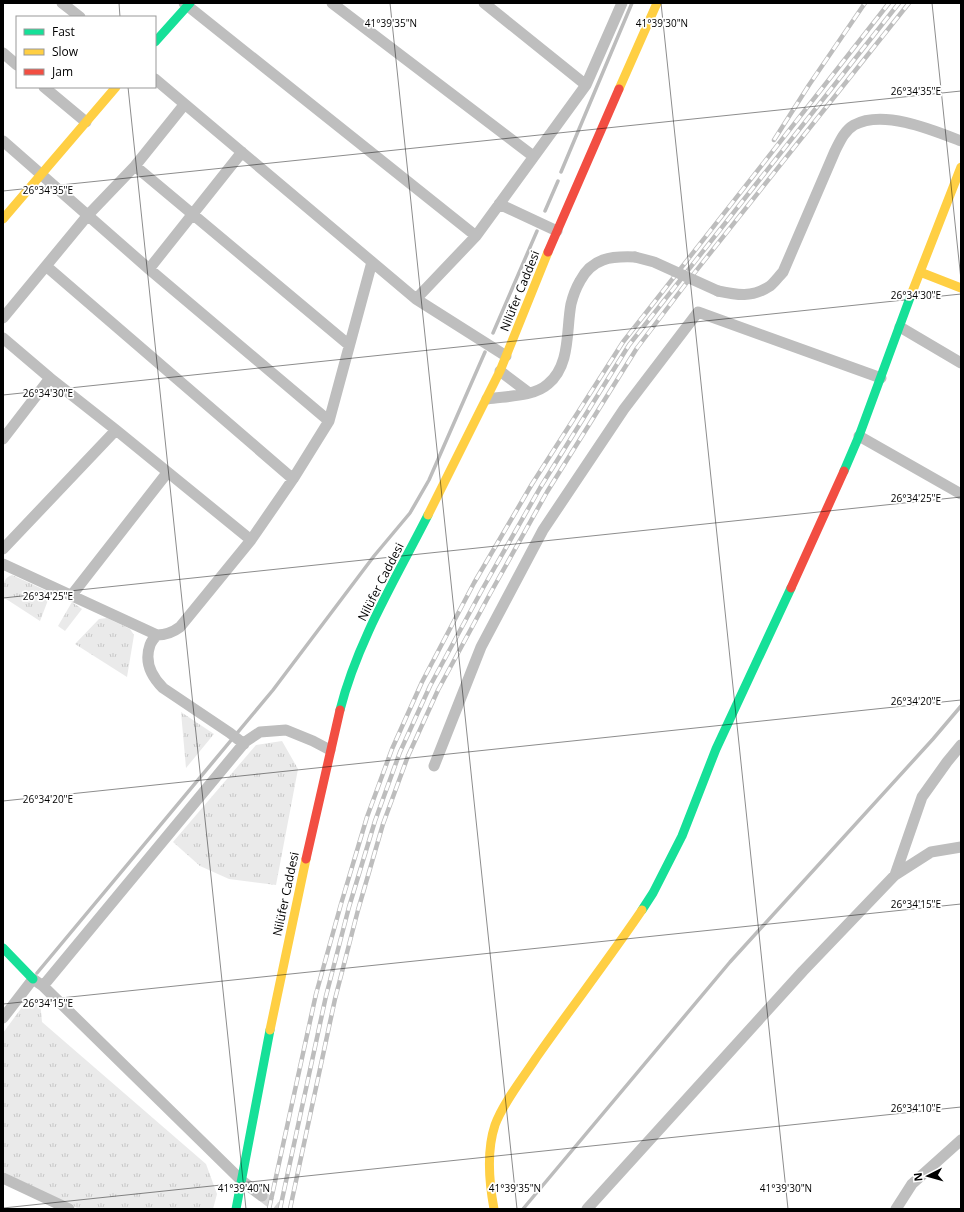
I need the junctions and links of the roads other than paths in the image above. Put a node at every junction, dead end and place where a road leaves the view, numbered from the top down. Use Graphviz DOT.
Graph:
graph roads {
  1 [pos="62,3"];
  2 [pos="332,3"];
  3 [pos="484,3"];
  4 [pos="622,3"];
  5 [pos="657,3"];
  6 [pos="187,4"];
  7 [pos="79,16"];
  8 [pos="156,41"];
  9 [pos="3,53"];
  10 [pos="16,64"];
  11 [pos="156,80"];
  12 [pos="586,85"];
  13 [pos="45,88"];
  14 [pos="115,88"];
  15 [pos="184,105"];
  16 [pos="86,122"];
  17 [pos="3,140"];
  18 [pos="961,140"];
  19 [pos="242,152"];
  20 [pos="533,156"];
  21 [pos="135,166"];
  22 [pos="961,168"];
  23 [pos="42,174"];
  24 [pos="499,204"];
  25 [pos="88,215"];
  26 [pos="192,215"];
  27 [pos="3,219"];
  28 [pos="557,231"];
  29 [pos="476,236"];
  30 [pos="372,262"];
  31 [pos="46,266"];
  32 [pos="149,269"];
  33 [pos="920,272"];
  34 [pos="961,288"];
  35 [pos="416,299"];
  36 [pos="3,318"];
  37 [pos="900,327"];
  38 [pos="3,338"];
  39 [pos="349,345"];
  40 [pos="506,356"];
  41 [pos="961,363"];
  42 [pos="500,371"];
  43 [pos="50,378"];
  44 [pos="882,378"];
  45 [pos="529,393"];
  46 [pos="486,399"];
  47 [pos="329,421"];
  48 [pos="116,430"];
  49 [pos="859,436"];
  50 [pos="3,439"];
  51 [pos="167,473"];
  52 [pos="293,479"];
  53 [pos="961,494"];
  54 [pos="251,540"];
  55 [pos="3,549"];
  56 [pos="3,564"];
  57 [pos="71,596"];
  58 [pos="157,634"];
  59 [pos="244,744"];
  60 [pos="961,745"];
  61 [pos="330,750"];
  62 [pos="434,766"];
  63 [pos="961,847"];
  64 [pos="895,875"];
  65 [pos="3,948"];
  66 [pos="33,979"];
  67 [pos="43,986"];
  68 [pos="3,1018"];
  69 [pos="961,1140"];
  70 [pos="3,1178"];
  71 [pos="242,1181"];
  72 [pos="262,1196"];
  73 [pos="69,1209"];
  74 [pos="236,1209"];
  75 [pos="494,1209"];
  76 [pos="587,1209"];
  77 [pos="896,1209"];
  1 -- 7 [label="street"];
  2 -- 20 [label="street"];
  3 -- 12 [label="street"];
  4 -- 12 [label="street"];
  5 -- 28 [label="street, Nilüfer Caddesi"];
  6 -- 8 [label="street"];
  6 -- 29 [label="street"];
  9 -- 10 [label="street"];
  11 -- 15 [label="street"];
  12 -- 20 [label="street"];
  13 -- 16 [label="street"];
  14 -- 16 [label="street"];
  15 -- 19 [label="street"];
  15 -- 21 [label="street"];
  16 -- 23 [label="street"];
  17 -- 23 [label="street"];
  18 -- 45 [label="street, bridge"];
  19 -- 26 [label="street"];
  19 -- 30 [label="street"];
  20 -- 24 [label="street"];
  21 -- 25 [label="street"];
  21 -- 26 [label="street"];
  22 -- 33 [label="street"];
  23 -- 25 [label="street"];
  23 -- 27 [label="street"];
  24 -- 28 [label="street"];
  24 -- 29 [label="street"];
  25 -- 31 [label="street"];
  25 -- 32 [label="street"];
  26 -- 32 [label="street"];
  26 -- 39 [label="street"];
  28 -- 40 [label="street, Nilüfer Caddesi"];
  29 -- 35 [label="street"];
  30 -- 35 [label="street"];
  30 -- 39 [label="street"];
  31 -- 36 [label="street"];
  31 -- 52 [label="street"];
  32 -- 47 [label="street"];
  33 -- 34 [label="street"];
  33 -- 37 [label="street"];
  35 -- 40 [label="street"];
  37 -- 41 [label="street"];
  37 -- 44 [label="street"];
  38 -- 43 [label="street"];
  39 -- 47 [label="street"];
  40 -- 42 [label="street, Nilüfer Caddesi"];
  42 -- 45 [label="street"];
  42 -- 46 [label="street, Nilüfer Caddesi"];
  43 -- 48 [label="street"];
  43 -- 50 [label="street"];
  44 -- 49 [label="street"];
  44 -- 62 [label="street"];
  45 -- 46 [label="street"];
  46 -- 61 [label="street, Nilüfer Caddesi"];
  47 -- 52 [label="street"];
  48 -- 51 [label="street"];
  48 -- 55 [label="street"];
  49 -- 53 [label="street"];
  49 -- 75 [label="street"];
  51 -- 54 [label="street"];
  51 -- 57 [label="street"];
  52 -- 54 [label="street"];
  54 -- 58 [label="street"];
  56 -- 57 [label="street"];
  57 -- 58 [label="street"];
  58 -- 59 [label="street"];
  59 -- 61 [label="street"];
  59 -- 67 [label="street"];
  60 -- 64 [label="street"];
  61 -- 71 [label="street, Nilüfer Caddesi"];
  63 -- 64 [label="street"];
  64 -- 76 [label="street"];
  65 -- 66 [label="street"];
  66 -- 67 [label="street"];
  66 -- 68 [label="street"];
  67 -- 71 [label="street"];
  69 -- 77 [label="street"];
  70 -- 73 [label="street"];
  71 -- 72 [label="street"];
  71 -- 74 [label="street, Nilüfer Caddesi"];
}
